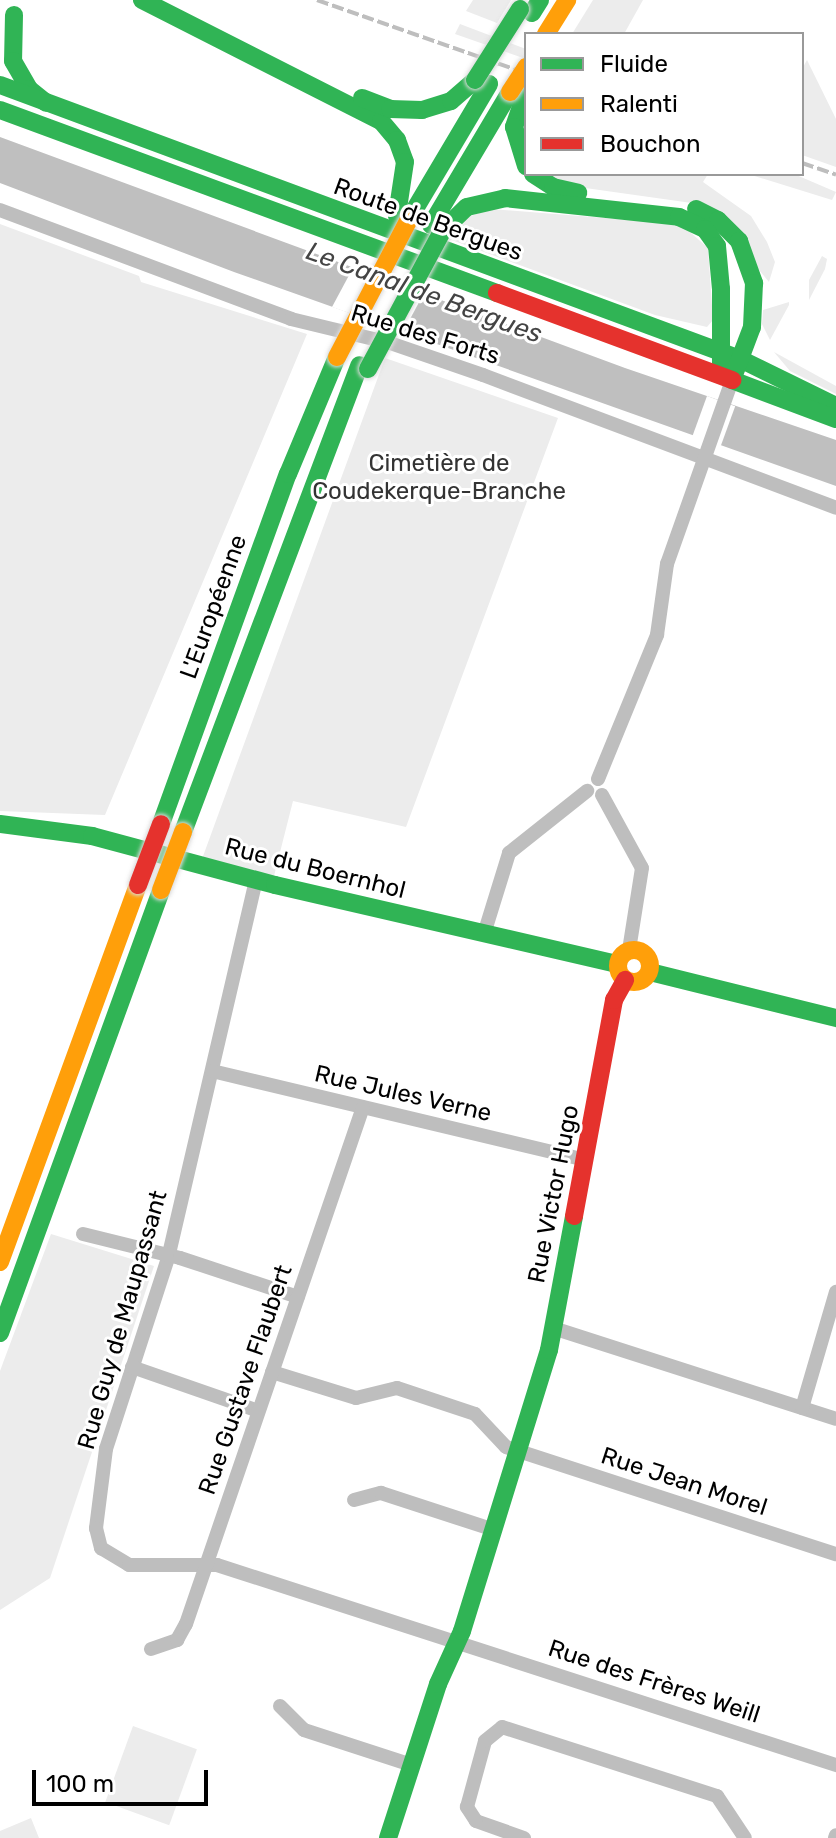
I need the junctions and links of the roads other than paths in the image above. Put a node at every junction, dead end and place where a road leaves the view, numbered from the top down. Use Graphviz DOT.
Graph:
graph roads {
  1 [pos="142,0"];
  2 [pos="165,0"];
  3 [pos="567,0"];
  4 [pos="580,0"];
  5 [pos="530,5"];
  6 [pos="18,8"];
  7 [pos="557,28"];
  8 [pos="0,44"];
  9 [pos="482,82"];
  10 [pos="0,85"];
  11 [pos="520,94"];
  12 [pos="46,103"];
  13 [pos="1,110"];
  14 [pos="524,161"];
  15 [pos="537,176"];
  16 [pos="0,210"];
  17 [pos="403,217"];
  18 [pos="437,228"];
  19 [pos="719,351"];
  20 [pos="740,359"];
  21 [pos="728,389"];
  22 [pos="836,406"];
  23 [pos="836,419"];
  24 [pos="706,450"];
  25 [pos="836,508"];
  26 [pos="598,779"];
  27 [pos="587,791"];
  28 [pos="602,795"];
  29 [pos="0,824"];
  30 [pos="256,880"];
  31 [pos="484,934"];
  32 [pos="624,965"];
  33 [pos="650,972"];
  34 [pos="720,989"];
  35 [pos="836,1005"];
  36 [pos="836,1018"];
  37 [pos="212,1071"];
  38 [pos="363,1107"];
  39 [pos="585,1160"];
  40 [pos="83,1234"];
  41 [pos="169,1255"];
  42 [pos="0,1262"];
  43 [pos="836,1292"];
  44 [pos="298,1297"];
  45 [pos="553,1328"];
  46 [pos="0,1333"];
  47 [pos="132,1367"];
  48 [pos="272,1372"];
  49 [pos="802,1408"];
  50 [pos="258,1411"];
  51 [pos="836,1419"];
  52 [pos="516,1451"];
  53 [pos="354,1500"];
  54 [pos="490,1528"];
  55 [pos="836,1554"];
  56 [pos="207,1563"];
  57 [pos="452,1640"];
  58 [pos="151,1649"];
  59 [pos="280,1706"];
  60 [pos="412,1765"];
  61 [pos="836,1765"];
  62 [pos="388,1838"];
  63 [pos="524,1838"];
  64 [pos="745,1838"];
  1 -- 17 [label="main road"];
  2 -- 9 [label="main road"];
  3 -- 7 [label="main road"];
  4 -- 7 [label="main road"];
  5 -- 9 [label="main road, L'Européenne"];
  6 -- 8 [label="main road"];
  6 -- 12 [label="main road"];
  9 -- 17 [label="main road, L'Européenne"];
  10 -- 12 [label="main road, Route de Bergues"];
  11 -- 14 [label="main road"];
  11 -- 18 [label="main road"];
  12 -- 19 [label="main road, Route de Bergues"];
  13 -- 21 [label="main road, Route de Bergues"];
  15 -- 20 [label="main road"];
  16 -- 24 [label="street, Rue des Forts"];
  17 -- 42 [label="main road, L'Européenne, bridge"];
  18 -- 19 [label="main road"];
  18 -- 46 [label="main road, L'Européenne, bridge"];
  19 -- 20 [label="main road, Route de Bergues"];
  19 -- 21 [label="main road"];
  20 -- 21 [label="main road"];
  20 -- 22 [label="main road, Route de Bergues"];
  21 -- 23 [label="main road, Route de Bergues"];
  21 -- 24 [label="street"];
  24 -- 25 [label="street, Rue des Forts"];
  24 -- 26 [label="street"];
  26 -- 27 [label="street"];
  26 -- 28 [label="street"];
  27 -- 28 [label="street"];
  27 -- 31 [label="street"];
  28 -- 32 [label="street"];
  29 -- 30 [label="main road, Rue du Boernhol"];
  30 -- 31 [label="main road, Rue du Boernhol"];
  30 -- 37 [label="street, Rue Guy de Maupassant"];
  31 -- 32 [label="main road, Rue du Boernhol"];
  32 -- 33 [label="main road"];
  32 -- 33 [label="main road"];
  32 -- 39 [label="main road, Rue Victor Hugo"];
  33 -- 34 [label="main road"];
  34 -- 35 [label="main road"];
  34 -- 36 [label="main road"];
  37 -- 38 [label="street, Rue Jules Verne"];
  37 -- 41 [label="street, Rue Guy de Maupassant"];
  38 -- 39 [label="street, Rue Jules Verne"];
  38 -- 44 [label="street, Rue Gustave Flaubert"];
  39 -- 45 [label="main road, Rue Victor Hugo"];
  40 -- 41 [label="street"];
  41 -- 44 [label="street"];
  41 -- 47 [label="street, Rue Guy de Maupassant"];
  43 -- 49 [label="street"];
  44 -- 48 [label="street, Rue Gustave Flaubert"];
  45 -- 49 [label="street"];
  45 -- 52 [label="main road, Rue Victor Hugo"];
  47 -- 50 [label="street"];
  47 -- 56 [label="street, Rue Guy de Maupassant"];
  48 -- 50 [label="street, Rue Gustave Flaubert"];
  48 -- 52 [label="street"];
  49 -- 51 [label="street"];
  50 -- 56 [label="street, Rue Gustave Flaubert"];
  52 -- 54 [label="main road, Rue Victor Hugo"];
  52 -- 55 [label="street, Rue Jean Morel"];
  53 -- 54 [label="street"];
  54 -- 57 [label="main road, Rue Victor Hugo"];
  56 -- 57 [label="street, Rue Guy de Maupassant"];
  56 -- 58 [label="street, Rue Gustave Flaubert"];
  57 -- 60 [label="main road, Rue Victor Hugo"];
  57 -- 61 [label="street, Rue des Frères Weill"];
  59 -- 60 [label="street"];
  60 -- 62 [label="main road, Rue Victor Hugo"];
  63 -- 64 [label="street"];
}
